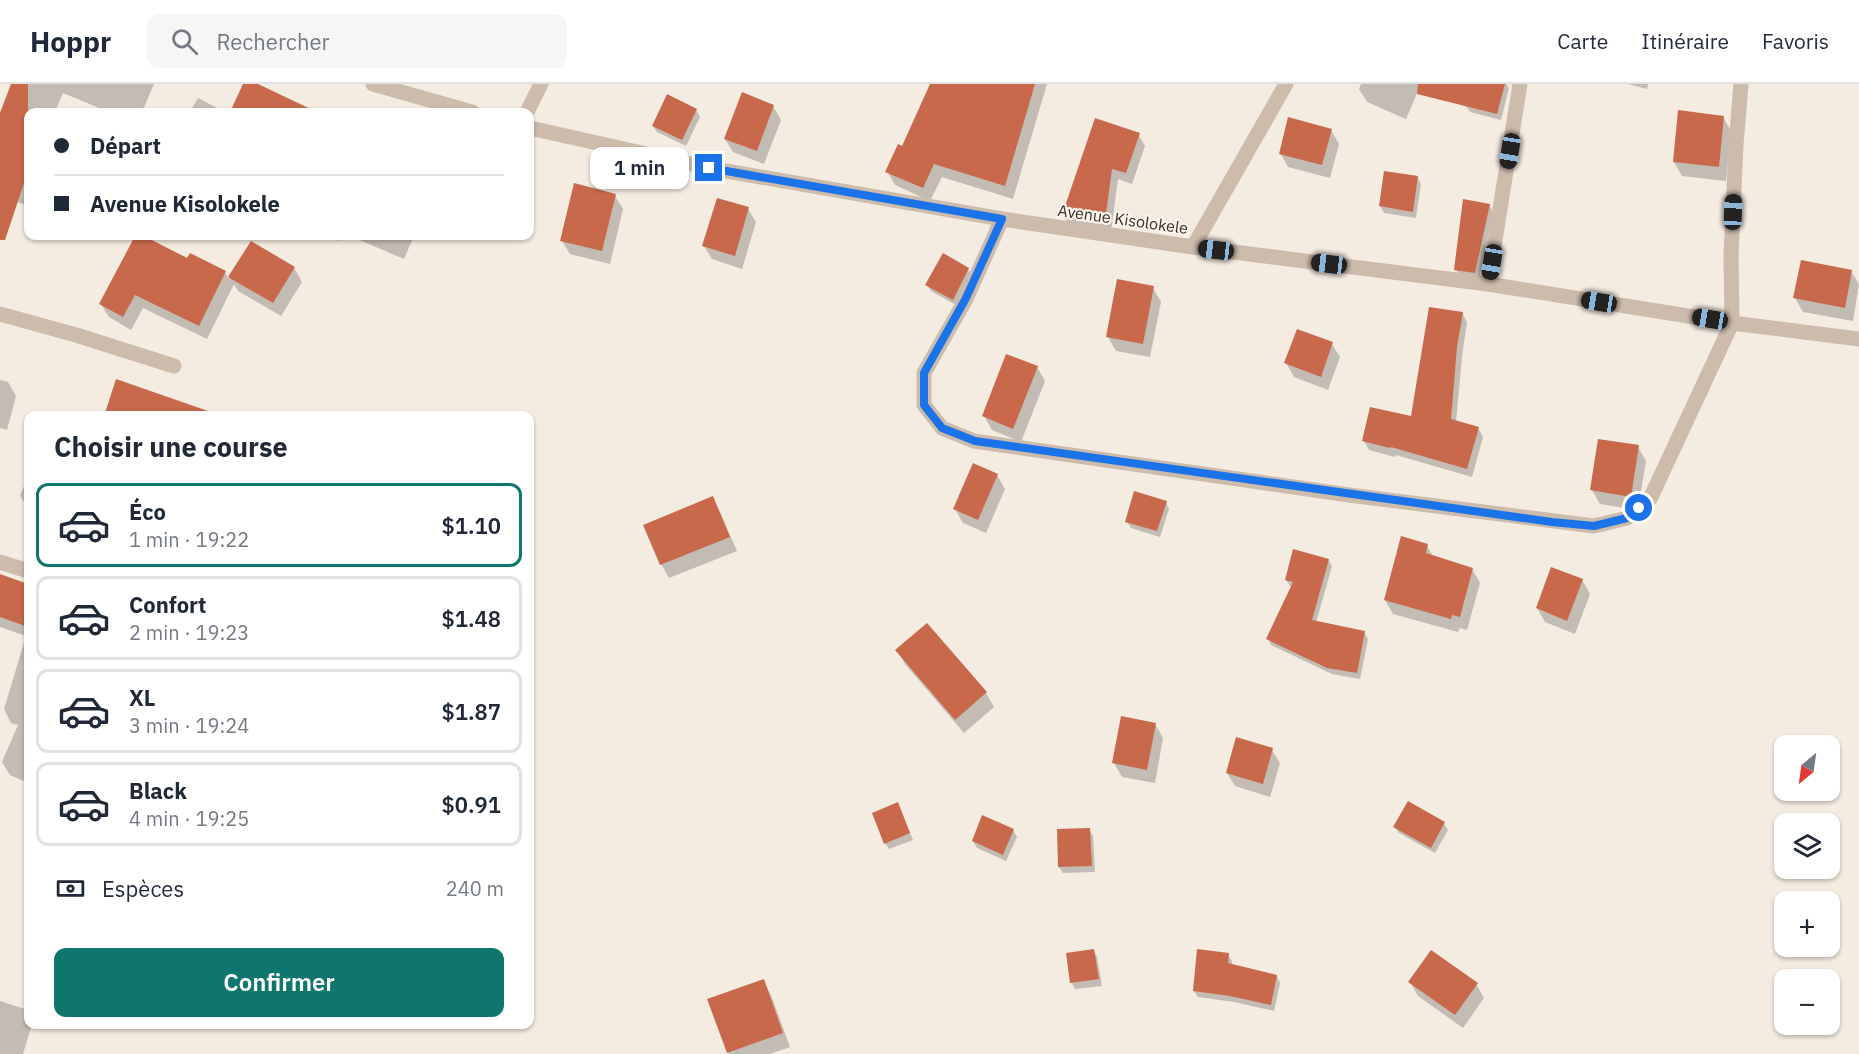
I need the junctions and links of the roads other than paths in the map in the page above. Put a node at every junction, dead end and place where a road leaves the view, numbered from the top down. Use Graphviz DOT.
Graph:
graph roads {
  1 [pos="373,84"];
  2 [pos="541,84"];
  3 [pos="1286,84"];
  4 [pos="1520,84"];
  5 [pos="1741,84"];
  6 [pos="458,108"];
  7 [pos="529,108"];
  8 [pos="534,129"];
  9 [pos="1002,219"];
  10 [pos="1193,247"];
  11 [pos="1488,284"];
  12 [pos="0,314"];
  13 [pos="1732,323"];
  14 [pos="1859,339"];
  15 [pos="174,366"];
  16 [pos="0,562"];
  17 [pos="24,570"];
  1 -- 6 [label="street"];
  2 -- 7 [label="street"];
  3 -- 10 [label="street"];
  4 -- 11 [label="street"];
  5 -- 13 [label="street"];
  8 -- 9 [label="street, Avenue Kisolokele"];
  9 -- 10 [label="street, Avenue Kisolokele"];
  9 -- 13 [label="street"];
  10 -- 11 [label="street, Avenue Kisolokele"];
  11 -- 13 [label="street, Avenue Kisolokele"];
  12 -- 15 [label="street"];
  13 -- 14 [label="street, Avenue Kisolokele"];
  16 -- 17 [label="street"];
}
